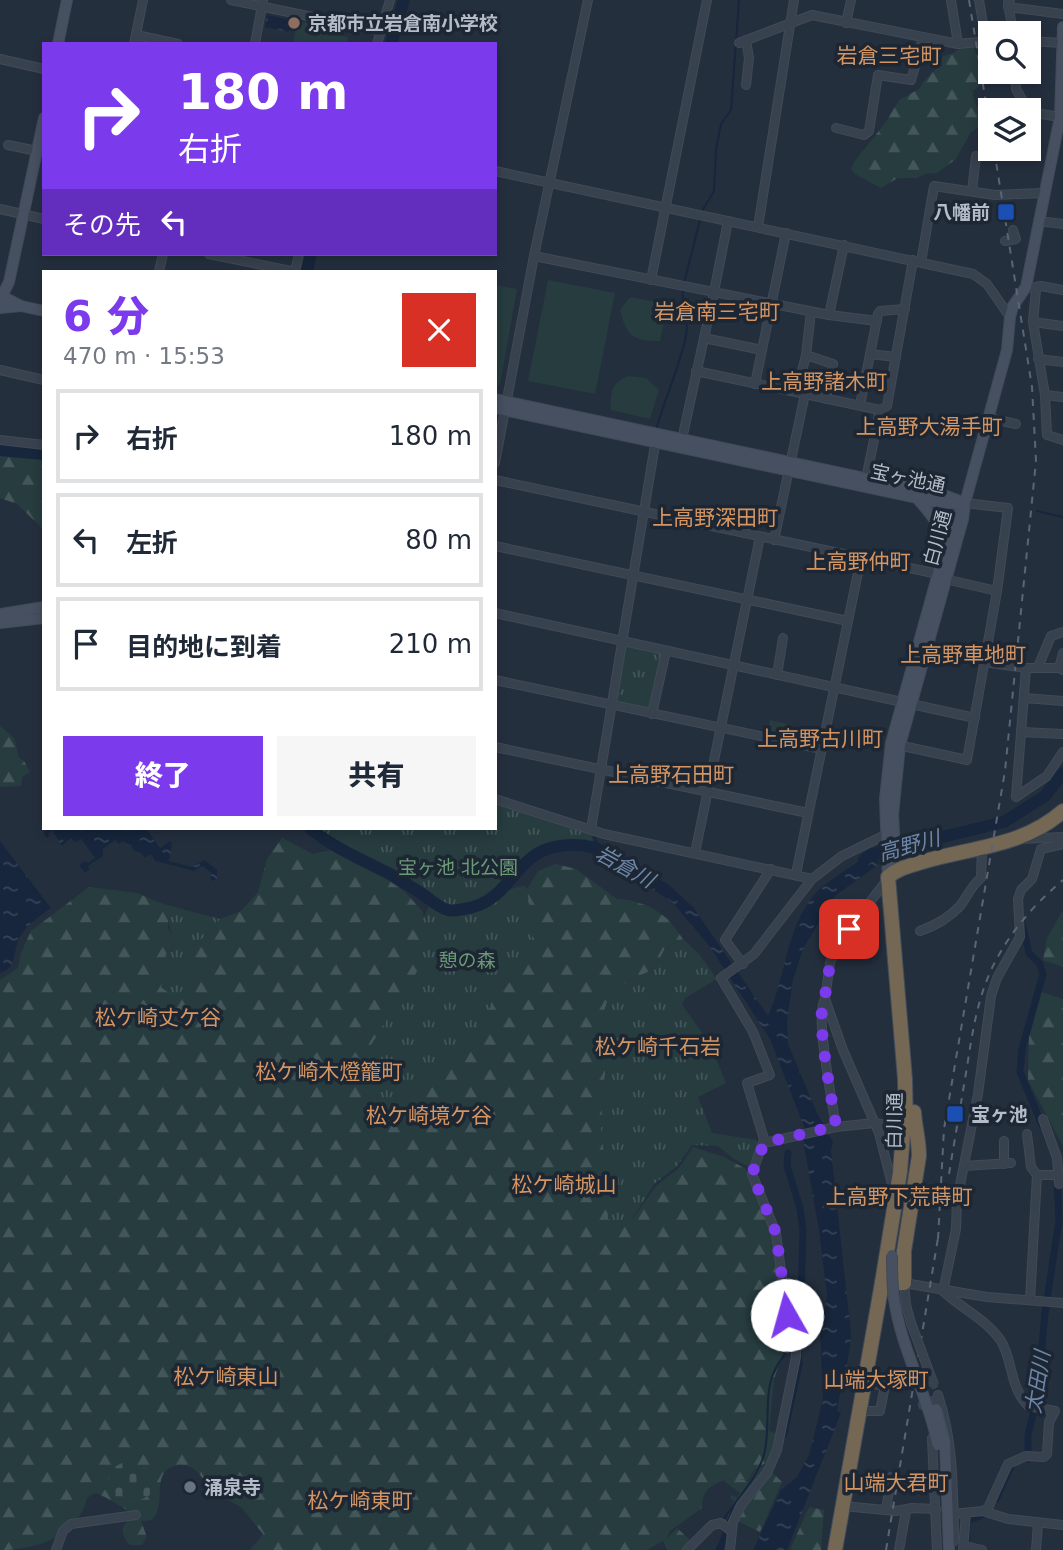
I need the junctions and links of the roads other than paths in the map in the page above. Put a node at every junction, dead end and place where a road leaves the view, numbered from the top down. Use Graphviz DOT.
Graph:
graph roads {
  1 [pos="67,0"];
  2 [pos="143,0"];
  3 [pos="231,0"];
  4 [pos="390,0"];
  5 [pos="588,0"];
  6 [pos="707,0"];
  7 [pos="794,0"];
  8 [pos="851,0"];
  9 [pos="951,0"];
  10 [pos="979,0"];
  11 [pos="1008,2"];
  12 [pos="263,3"];
  13 [pos="1063,14"];
  14 [pos="984,21"];
  15 [pos="1011,21"];
  16 [pos="791,22"];
  17 [pos="846,23"];
  18 [pos="1063,27"];
  19 [pos="380,31"];
  20 [pos="923,39"];
  21 [pos="135,40"];
  22 [pos="58,42"];
  23 [pos="156,42"];
  24 [pos="255,42"];
  25 [pos="377,42"];
  26 [pos="978,42"];
  27 [pos="958,44"];
  28 [pos="1041,44"];
  29 [pos="1062,50"];
  30 [pos="0,59"];
  31 [pos="42,69"];
  32 [pos="746,85"];
  33 [pos="1062,97"];
  34 [pos="1041,113"];
  35 [pos="1060,117"];
  36 [pos="42,127"];
  37 [pos="836,128"];
  38 [pos="1060,136"];
  39 [pos="8,145"];
  40 [pos="37,151"];
  41 [pos="976,156"];
  42 [pos="497,171"];
  43 [pos="550,183"];
  44 [pos="972,191"];
  45 [pos="1043,193"];
  46 [pos="665,207"];
  47 [pos="0,209"];
  48 [pos="25,215"];
  49 [pos="42,219"];
  50 [pos="727,220"];
  51 [pos="1038,221"];
  52 [pos="1063,224"];
  53 [pos="758,227"];
  54 [pos="1013,230"];
  55 [pos="786,233"];
  56 [pos="1005,241"];
  57 [pos="844,245"];
  58 [pos="219,256"];
  59 [pos="534,256"];
  60 [pos="917,261"];
  61 [pos="288,270"];
  62 [pos="650,280"];
  63 [pos="1031,288"];
  64 [pos="1063,290"];
  65 [pos="715,292"];
  66 [pos="1,297"];
  67 [pos="42,303"];
  68 [pos="772,304"];
  69 [pos="21,306"];
  70 [pos="0,308"];
  71 [pos="905,309"];
  72 [pos="42,311"];
  73 [pos="810,312"];
  74 [pos="829,315"];
  75 [pos="1010,317"];
  76 [pos="877,321"];
  77 [pos="1033,322"];
  78 [pos="1063,326"];
  79 [pos="704,338"];
  80 [pos="762,350"];
  81 [pos="806,355"];
  82 [pos="870,355"];
  83 [pos="896,357"];
  84 [pos="1038,359"];
  85 [pos="1063,362"];
  86 [pos="0,370"];
  87 [pos="696,371"];
  88 [pos="42,380"];
  89 [pos="755,384"];
  90 [pos="801,393"];
  91 [pos="1045,395"];
  92 [pos="1063,397"];
  93 [pos="827,398"];
  94 [pos="501,405"];
  95 [pos="860,405"];
  96 [pos="880,410"];
  97 [pos="989,418"];
  98 [pos="1016,424"];
  99 [pos="656,438"];
  100 [pos="0,440"];
  101 [pos="1063,440"];
  102 [pos="682,443"];
  103 [pos="497,444"];
  104 [pos="42,445"];
  105 [pos="789,467"];
  106 [pos="497,480"];
  107 [pos="866,482"];
  108 [pos="916,497"];
  109 [pos="965,503"];
  110 [pos="644,512"];
  111 [pos="760,537"];
  112 [pos="774,540"];
  113 [pos="497,546"];
  114 [pos="861,558"];
  115 [pos="942,559"];
  116 [pos="634,575"];
  117 [pos="942,577"];
  118 [pos="996,591"];
  119 [pos="747,599"];
  120 [pos="42,607"];
  121 [pos="0,614"];
  122 [pos="497,614"];
  123 [pos="42,618"];
  124 [pos="848,621"];
  125 [pos="0,623"];
  126 [pos="1063,632"];
  127 [pos="783,638"];
  128 [pos="623,641"];
  129 [pos="666,651"];
  130 [pos="1063,653"];
  131 [pos="985,662"];
  132 [pos="734,666"];
  133 [pos="1038,667"];
  134 [pos="1026,668"];
  135 [pos="1061,669"];
  136 [pos="777,675"];
  137 [pos="497,681"];
  138 [pos="834,688"];
  139 [pos="1024,698"];
  140 [pos="1063,701"];
  141 [pos="906,703"];
  142 [pos="612,705"];
  143 [pos="652,713"];
  144 [pos="975,718"];
  145 [pos="721,728"];
  146 [pos="1021,732"];
  147 [pos="1063,734"];
  148 [pos="896,744"];
  149 [pos="497,747"];
  150 [pos="822,749"];
  151 [pos="1063,752"];
  152 [pos="601,769"];
  153 [pos="707,793"];
  154 [pos="497,800"];
  155 [pos="1063,810"];
  156 [pos="808,813"];
  157 [pos="592,830"];
  158 [pos="1063,837"];
  159 [pos="888,839"];
  160 [pos="1019,839"];
  161 [pos="1063,844"];
  162 [pos="982,848"];
  163 [pos="695,853"];
  164 [pos="771,869"];
  165 [pos="892,871"];
  166 [pos="796,874"];
  167 [pos="812,879"];
  168 [pos="920,931"];
  169 [pos="743,964"];
  170 [pos="825,999"];
  171 [pos="1043,1119"];
  172 [pos="874,1124"];
  173 [pos="834,1127"];
  174 [pos="911,1129"];
  175 [pos="1027,1134"];
  176 [pos="1004,1141"];
  177 [pos="764,1143"];
  178 [pos="964,1166"];
  179 [pos="1037,1175"];
  180 [pos="896,1195"];
  181 [pos="882,1283"];
  182 [pos="904,1283"];
  183 [pos="943,1289"];
  184 [pos="1030,1300"];
  185 [pos="1063,1303"];
  186 [pos="865,1382"];
  187 [pos="937,1392"];
  188 [pos="860,1411"];
  189 [pos="941,1444"];
  190 [pos="891,1477"];
  191 [pos="843,1506"];
  192 [pos="936,1508"];
  193 [pos="886,1510"];
  194 [pos="906,1511"];
  195 [pos="983,1511"];
  196 [pos="966,1513"];
  197 [pos="953,1514"];
  198 [pos="136,1515"];
  199 [pos="1038,1523"];
  200 [pos="1063,1525"];
  201 [pos="728,1529"];
  202 [pos="964,1548"];
  203 [pos="57,1550"];
  204 [pos="687,1550"];
  205 [pos="730,1550"];
  206 [pos="835,1550"];
  207 [pos="900,1550"];
  208 [pos="940,1550"];
  209 [pos="952,1550"];
  210 [pos="982,1550"];
  211 [pos="1035,1550"];
  1 -- 22 [label="street"];
  2 -- 21 [label="street"];
  3 -- 12 [label="street"];
  4 -- 19 [label="street"];
  5 -- 43 [label="street"];
  6 -- 46 [label="street"];
  7 -- 16 [label="street"];
  8 -- 17 [label="street"];
  9 -- 27 [label="street"];
  10 -- 14 [label="street"];
  11 -- 13 [label="street"];
  11 -- 15 [label="street"];
  12 -- 19 [label="street"];
  12 -- 24 [label="street"];
  16 -- 17 [label="street"];
  16 -- 32 [label="street"];
  16 -- 53 [label="street"];
  17 -- 20 [label="street"];
  18 -- 29 [label="street"];
  19 -- 25 [label="street"];
  20 -- 27 [label="street"];
  20 -- 37 [label="street"];
  21 -- 23 [label="street"];
  26 -- 27 [label="street"];
  28 -- 29 [label="street"];
  29 -- 33 [label="street"];
  30 -- 31 [label="street"];
  33 -- 35 [label="street"];
  34 -- 35 [label="street"];
  35 -- 38 [label="street"];
  36 -- 40 [label="street"];
  38 -- 45 [label="street"];
  39 -- 40 [label="street"];
  40 -- 48 [label="street"];
  41 -- 44 [label="street"];
  42 -- 43 [label="street"];
  43 -- 46 [label="street"];
  43 -- 59 [label="street"];
  44 -- 45 [label="street"];
  44 -- 60 [label="street"];
  45 -- 51 [label="street"];
  46 -- 50 [label="street"];
  46 -- 62 [label="street"];
  47 -- 48 [label="street"];
  48 -- 49 [label="street"];
  48 -- 66 [label="street"];
  50 -- 53 [label="street"];
  50 -- 65 [label="street"];
  51 -- 52 [label="street"];
  51 -- 63 [label="street"];
  53 -- 55 [label="street"];
  54 -- 56 [label="street"];
  55 -- 57 [label="street"];
  55 -- 68 [label="street"];
  57 -- 60 [label="street"];
  57 -- 74 [label="street"];
  58 -- 61 [label="street"];
  59 -- 62 [label="street"];
  59 -- 94 [label="street"];
  60 -- 71 [label="street"];
  60 -- 75 [label="street"];
  62 -- 65 [label="street"];
  63 -- 64 [label="street"];
  63 -- 75 [label="street"];
  63 -- 77 [label="street"];
  65 -- 68 [label="street"];
  65 -- 79 [label="street"];
  66 -- 67 [label="street"];
  66 -- 69 [label="street"];
  68 -- 73 [label="street"];
  68 -- 80 [label="street"];
  69 -- 70 [label="street"];
  69 -- 72 [label="street"];
  71 -- 76 [label="street"];
  71 -- 83 [label="street"];
  73 -- 74 [label="street"];
  73 -- 81 [label="street"];
  74 -- 76 [label="street"];
  75 -- 97 [label="street"];
  76 -- 82 [label="street"];
  77 -- 78 [label="street"];
  77 -- 84 [label="street"];
  79 -- 80 [label="street"];
  79 -- 87 [label="street"];
  80 -- 89 [label="street"];
  81 -- 90 [label="street"];
  81 -- 93 [label="street"];
  82 -- 83 [label="street"];
  82 -- 95 [label="street"];
  83 -- 96 [label="street"];
  84 -- 85 [label="street"];
  84 -- 91 [label="street"];
  86 -- 88 [label="street"];
  87 -- 89 [label="street"];
  87 -- 102 [label="street"];
  89 -- 90 [label="street"];
  90 -- 93 [label="street"];
  90 -- 105 [label="street"];
  91 -- 92 [label="street"];
  91 -- 101 [label="street"];
  93 -- 95 [label="street"];
  94 -- 99 [label="street, 宝ヶ池通"];
  94 -- 103 [label="street"];
  95 -- 96 [label="street"];
  96 -- 107 [label="street"];
  97 -- 98 [label="street"];
  97 -- 109 [label="street"];
  99 -- 102 [label="street, 宝ヶ池通"];
  99 -- 110 [label="street"];
  100 -- 104 [label="street"];
  102 -- 105 [label="street, 宝ヶ池通"];
  105 -- 107 [label="street, 宝ヶ池通"];
  105 -- 112 [label="street"];
  106 -- 110 [label="street"];
  107 -- 108 [label="street, 宝ヶ池通"];
  107 -- 109 [label="street, 宝ヶ池通"];
  108 -- 109 [label="street, 宝ヶ池通"];
  108 -- 115 [label="street"];
  109 -- 115 [label="street, 白川通"];
  109 -- 117 [label="street, 白川通"];
  109 -- 118 [label="street"];
  110 -- 111 [label="street"];
  110 -- 116 [label="street"];
  111 -- 112 [label="street"];
  111 -- 119 [label="street"];
  112 -- 114 [label="street"];
  113 -- 116 [label="street"];
  114 -- 117 [label="street"];
  114 -- 124 [label="street"];
  115 -- 117 [label="street, 白川通"];
  116 -- 119 [label="street"];
  116 -- 128 [label="street"];
  117 -- 118 [label="street"];
  117 -- 141 [label="street, 白川通"];
  118 -- 131 [label="street"];
  119 -- 124 [label="street"];
  119 -- 132 [label="street"];
  120 -- 121 [label="street"];
  122 -- 128 [label="street"];
  123 -- 125 [label="street"];
  124 -- 138 [label="street"];
  126 -- 133 [label="street"];
  127 -- 136 [label="street"];
  128 -- 129 [label="street"];
  128 -- 142 [label="street"];
  129 -- 132 [label="street"];
  129 -- 143 [label="street"];
  130 -- 135 [label="street"];
  131 -- 134 [label="street"];
  131 -- 144 [label="street"];
  132 -- 136 [label="street"];
  132 -- 145 [label="street"];
  133 -- 134 [label="street"];
  133 -- 135 [label="street"];
  134 -- 139 [label="street"];
  136 -- 138 [label="street"];
  137 -- 142 [label="street"];
  138 -- 141 [label="street"];
  138 -- 150 [label="street"];
  139 -- 140 [label="street"];
  139 -- 146 [label="street"];
  141 -- 144 [label="street"];
  141 -- 148 [label="street, 白川通"];
  142 -- 143 [label="street"];
  142 -- 152 [label="street"];
  143 -- 145 [label="street"];
  144 -- 148 [label="street"];
  145 -- 150 [label="street"];
  145 -- 153 [label="street"];
  146 -- 147 [label="street"];
  146 -- 151 [label="street"];
  148 -- 159 [label="street, 白川通"];
  149 -- 152 [label="street"];
  150 -- 156 [label="street"];
  152 -- 153 [label="street"];
  152 -- 157 [label="street"];
  153 -- 156 [label="street"];
  153 -- 163 [label="street"];
  154 -- 157 [label="street"];
  155 -- 160 [label="highway"];
  156 -- 166 [label="street"];
  157 -- 163 [label="street"];
  158 -- 160 [label="street"];
  159 -- 165 [label="street, 白川通"];
  159 -- 167 [label="street"];
  160 -- 162 [label="highway"];
  161 -- 178 [label="street"];
  162 -- 165 [label="highway"];
  162 -- 168 [label="street"];
  163 -- 164 [label="street"];
  164 -- 166 [label="street"];
  164 -- 169 [label="street"];
  165 -- 170 [label="street"];
  165 -- 174 [label="highway, 白川通"];
  166 -- 167 [label="street"];
  167 -- 169 [label="street"];
  169 -- 177 [label="street"];
  170 -- 172 [label="street"];
  170 -- 173 [label="street"];
  171 -- 179 [label="street"];
  172 -- 173 [label="street"];
  172 -- 174 [label="street"];
  172 -- 180 [label="street"];
  173 -- 177 [label="street"];
  174 -- 180 [label="highway"];
  174 -- 182 [label="highway"];
  174 -- 189 [label="street, 白川通, bridge"];
  175 -- 179 [label="street"];
  176 -- 178 [label="street"];
  177 -- 201 [label="street"];
  178 -- 183 [label="street"];
  179 -- 184 [label="street"];
  180 -- 181 [label="highway"];
  181 -- 182 [label="highway"];
  181 -- 186 [label="highway"];
  182 -- 183 [label="street"];
  182 -- 187 [label="street, bridge"];
  183 -- 184 [label="street"];
  183 -- 195 [label="street"];
  184 -- 185 [label="street"];
  186 -- 188 [label="highway"];
  186 -- 188 [label="street"];
  187 -- 192 [label="street"];
  187 -- 197 [label="street"];
  188 -- 191 [label="highway"];
  189 -- 208 [label="street, 白川通"];
  189 -- 209 [label="street, 白川通"];
  190 -- 193 [label="street"];
  191 -- 193 [label="street"];
  191 -- 206 [label="highway"];
  192 -- 194 [label="street"];
  192 -- 208 [label="street"];
  193 -- 194 [label="street"];
  194 -- 207 [label="street"];
  195 -- 196 [label="street"];
  195 -- 199 [label="street"];
  196 -- 197 [label="street"];
  196 -- 202 [label="street"];
  197 -- 209 [label="street"];
  198 -- 203 [label="street"];
  199 -- 200 [label="street"];
  199 -- 211 [label="street"];
  201 -- 204 [label="street"];
  201 -- 205 [label="street"];
  202 -- 210 [label="street"];
}
